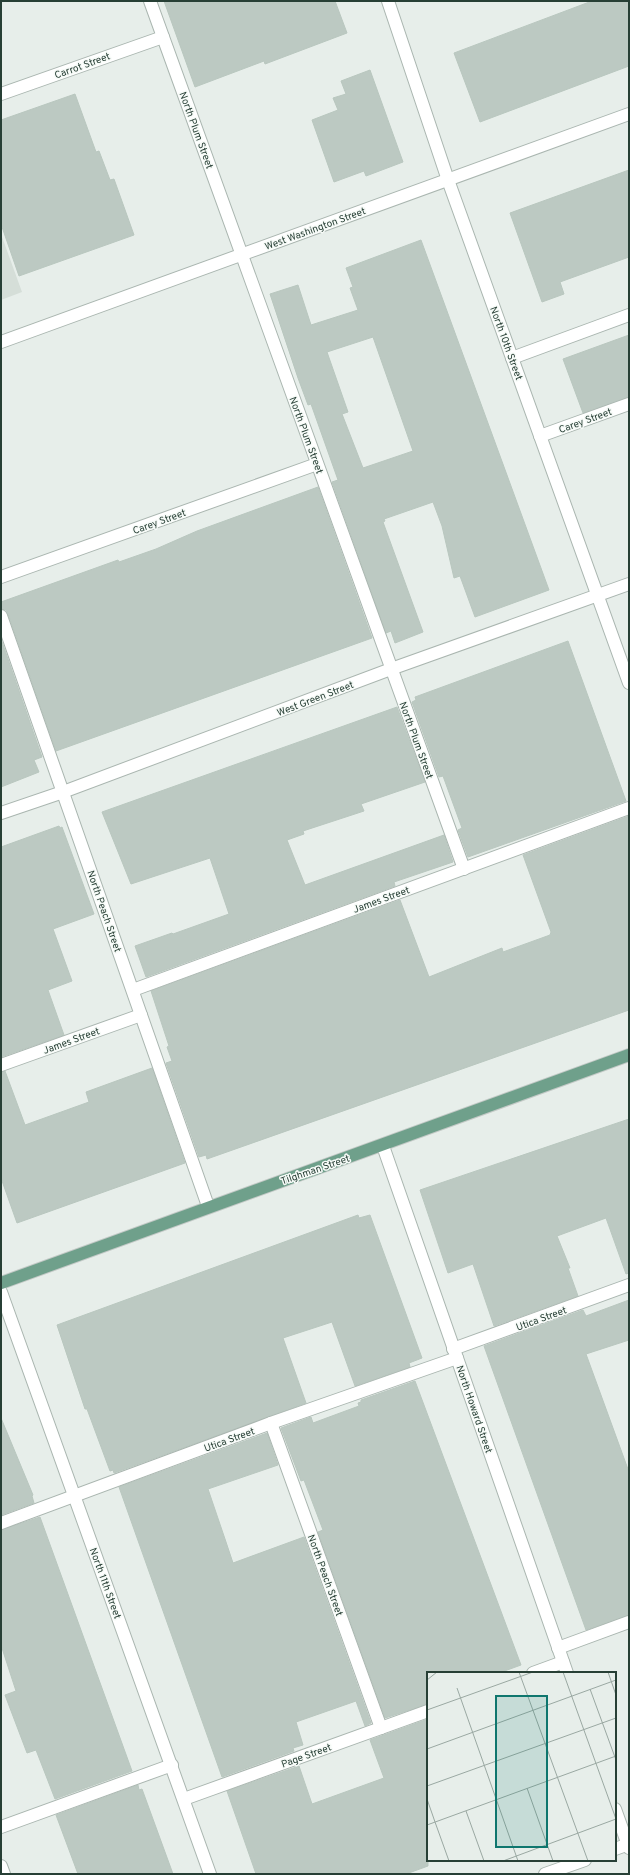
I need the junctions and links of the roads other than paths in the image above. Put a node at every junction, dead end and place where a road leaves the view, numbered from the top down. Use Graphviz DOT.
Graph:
graph roads {
  1 [pos="150,1"];
  2 [pos="388,1"];
  3 [pos="163,37"];
  4 [pos="1,94"];
  5 [pos="629,114"];
  6 [pos="448,180"];
  7 [pos="241,255"];
  8 [pos="629,315"];
  9 [pos="1,342"];
  10 [pos="512,358"];
  11 [pos="629,404"];
  12 [pos="540,436"];
  13 [pos="318,464"];
  14 [pos="1,577"];
  15 [pos="629,584"];
  16 [pos="598,596"];
  17 [pos="1,616"];
  18 [pos="391,669"];
  19 [pos="629,683"];
  20 [pos="63,792"];
  21 [pos="629,808"];
  22 [pos="1,814"];
  23 [pos="464,869"];
  24 [pos="132,990"];
  25 [pos="141,1015"];
  26 [pos="629,1056"];
  27 [pos="1,1066"];
  28 [pos="383,1146"];
  29 [pos="208,1206"];
  30 [pos="1,1283"];
  31 [pos="629,1286"];
  32 [pos="1,1292"];
  33 [pos="455,1354"];
  34 [pos="271,1423"];
  35 [pos="74,1496"];
  36 [pos="1,1523"];
  37 [pos="629,1622"];
  38 [pos="558,1648"];
  39 [pos="565,1668"];
  40 [pos="540,1672"];
  41 [pos="427,1711"];
  42 [pos="381,1728"];
  43 [pos="172,1765"];
  44 [pos="184,1799"];
  45 [pos="616,1812"];
  46 [pos="1,1827"];
  47 [pos="629,1846"];
  48 [pos="616,1849"];
  49 [pos="582,1861"];
  50 [pos="1,1866"];
  51 [pos="4,1874"];
  52 [pos="210,1874"];
  53 [pos="545,1874"];
  1 -- 3 [label="street, North Plum Street"];
  2 -- 6 [label="street, North 10th Street"];
  3 -- 4 [label="street, Carrot Street"];
  3 -- 7 [label="street, North Plum Street"];
  5 -- 6 [label="street, West Washington Street"];
  6 -- 7 [label="street, West Washington Street"];
  6 -- 10 [label="street, North 10th Street"];
  7 -- 9 [label="street, West Washington Street"];
  7 -- 13 [label="street, North Plum Street"];
  8 -- 10 [label="street"];
  10 -- 12 [label="street, North 10th Street"];
  11 -- 12 [label="street, Carey Street"];
  12 -- 16 [label="street, North 10th Street"];
  13 -- 14 [label="street, Carey Street"];
  13 -- 18 [label="street, North Plum Street"];
  15 -- 16 [label="street, West Green Street"];
  16 -- 18 [label="street, West Green Street"];
  16 -- 19 [label="street, North 10th Street"];
  17 -- 20 [label="street, North Peach Street"];
  18 -- 20 [label="street, West Green Street"];
  18 -- 23 [label="street, North Plum Street"];
  20 -- 22 [label="street, West Green Street"];
  20 -- 24 [label="street, North Peach Street"];
  21 -- 23 [label="street, James Street"];
  23 -- 24 [label="street, James Street"];
  24 -- 25 [label="street, North Peach Street"];
  25 -- 27 [label="street, James Street"];
  25 -- 29 [label="street, North Peach Street"];
  26 -- 28 [label="main road, Tilghman Street"];
  28 -- 29 [label="main road, Tilghman Street"];
  28 -- 33 [label="street, North Howard Street"];
  29 -- 30 [label="main road, Tilghman Street"];
  31 -- 33 [label="street, Utica Street"];
  32 -- 35 [label="street, North 11th Street"];
  33 -- 34 [label="street, Utica Street"];
  33 -- 38 [label="street, North Howard Street"];
  34 -- 35 [label="street, Utica Street"];
  34 -- 42 [label="street, North Peach Street"];
  35 -- 36 [label="street, Utica Street"];
  35 -- 43 [label="street, North 11th Street"];
  37 -- 38 [label="street"];
  38 -- 39 [label="street, North Howard Street"];
  39 -- 40 [label="street"];
  41 -- 42 [label="street, Page Street"];
  42 -- 44 [label="street, Page Street"];
  43 -- 44 [label="street, North 11th Street"];
  43 -- 46 [label="street"];
  44 -- 52 [label="street, North 11th Street"];
  45 -- 47 [label="street"];
  47 -- 48 [label="street"];
  49 -- 53 [label="street"];
  50 -- 51 [label="street"];
}
